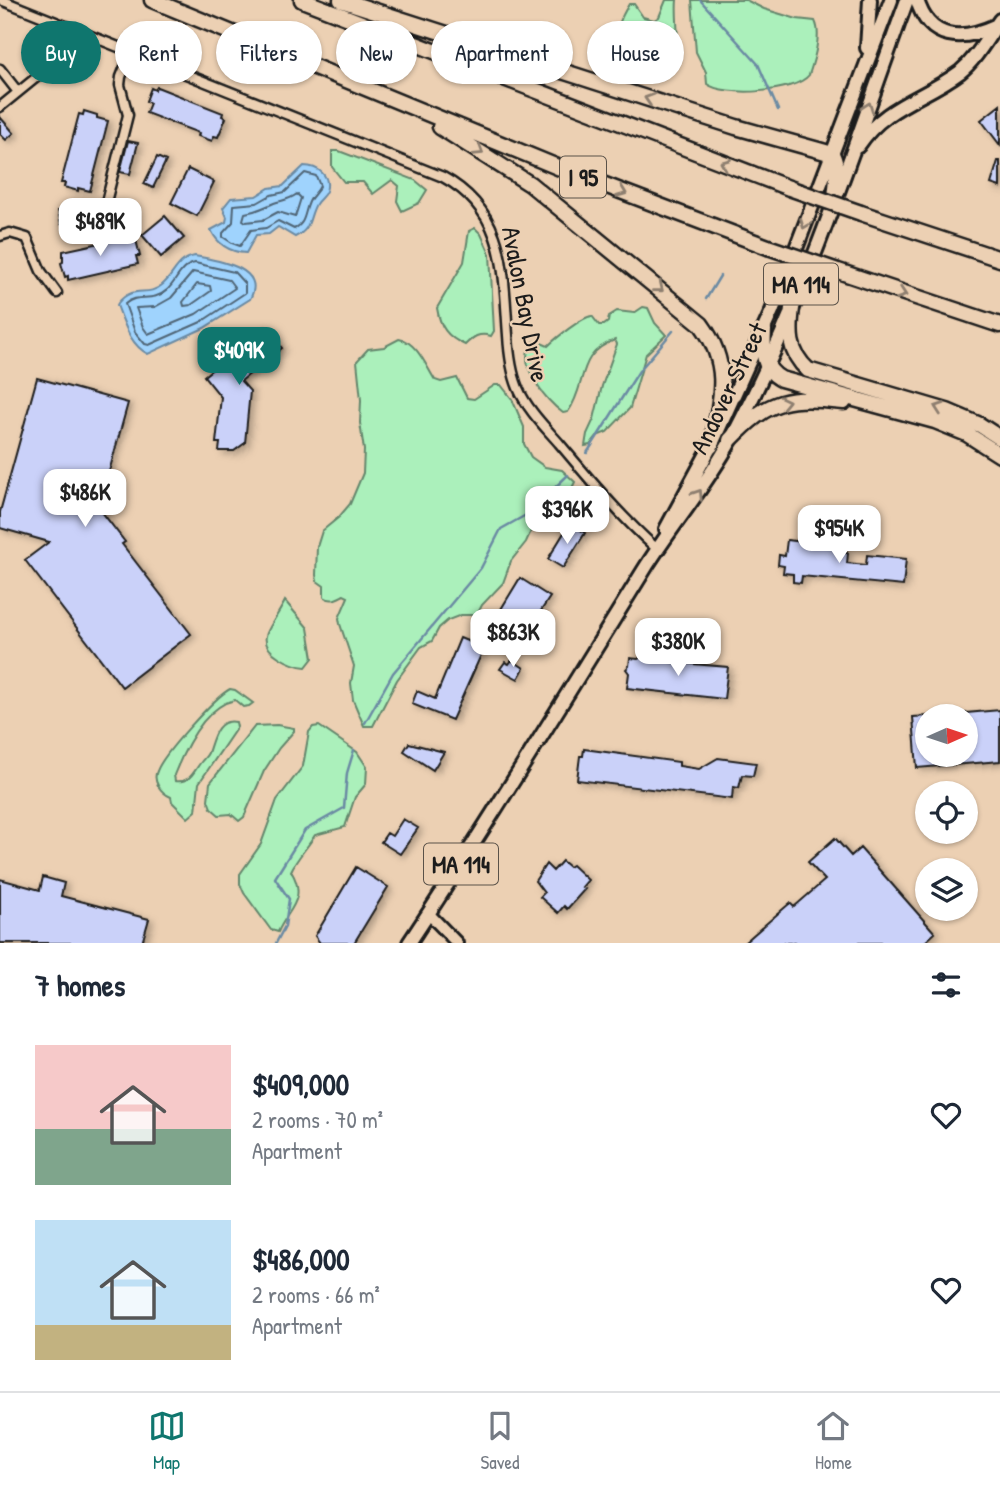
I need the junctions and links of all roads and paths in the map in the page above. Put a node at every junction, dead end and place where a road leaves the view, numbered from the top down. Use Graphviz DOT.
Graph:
graph roads {
  1 [pos="1,0"];
  2 [pos="152,0"];
  3 [pos="302,0"];
  4 [pos="341,0"];
  5 [pos="870,0"];
  6 [pos="891,0"];
  7 [pos="907,0"];
  8 [pos="917,0"];
  9 [pos="54,21"];
  10 [pos="998,23"];
  11 [pos="0,69"];
  12 [pos="202,80"];
  13 [pos="859,83"];
  14 [pos="28,84"];
  15 [pos="120,84"];
  16 [pos="18,92"];
  17 [pos="400,102"];
  18 [pos="0,107"];
  19 [pos="832,155"];
  20 [pos="846,167"];
  21 [pos="835,196"];
  22 [pos="101,222"];
  23 [pos="0,236"];
  24 [pos="1000,259"];
  25 [pos="57,293"];
  26 [pos="792,308"];
  27 [pos="1000,325"];
  28 [pos="764,330"];
  29 [pos="766,366"];
  30 [pos="873,405"];
  31 [pos="1000,438"];
  32 [pos="730,440"];
  33 [pos="711,446"];
  34 [pos="1000,455"];
  35 [pos="657,549"];
  36 [pos="428,913"];
  37 [pos="409,943"];
  38 [pos="457,943"];
  1 -- 9 [label="street, Avalon Bay Drive"];
  2 -- 17 [label="highway, I 95"];
  24 -- 3 [label="highway, I 95, one-way, bridge"];
  19 -- 4 [label="highway, one-way"];
  5 -- 13 [label="highway"];
  6 -- 13 [label="highway, Andover Street / MA 114"];
  20 -- 7 [label="highway, Andover Street / MA 114, one-way"];
  8 -- 10 [label="highway"];
  10 -- 20 [label="highway"];
  11 -- 16 [label="street"];
  12 -- 35 [label="street, Avalon Bay Drive"];
  13 -- 19 [label="highway, Andover Street / MA 114"];
  14 -- 16 [label="street"];
  15 -- 22 [label="street"];
  16 -- 18 [label="street"];
  17 -- 27 [label="highway, I 95, one-way, bridge"];
  17 -- 33 [label="highway, one-way"];
  19 -- 21 [label="highway"];
  19 -- 28 [label="highway, Andover Street / MA 114, one-way"];
  20 -- 21 [label="highway, Andover Street / MA 114"];
  21 -- 26 [label="highway, Andover Street / MA 114"];
  23 -- 25 [label="street"];
  26 -- 29 [label="highway, Andover Street / MA 114"];
  31 -- 26 [label="highway, one-way"];
  28 -- 29 [label="highway"];
  28 -- 33 [label="highway, Andover Street / MA 114"];
  29 -- 30 [label="highway"];
  29 -- 32 [label="highway, Andover Street / MA 114"];
  32 -- 30 [label="highway, one-way"];
  30 -- 34 [label="highway"];
  35 -- 32 [label="highway, Andover Street / MA 114, one-way"];
  33 -- 35 [label="highway, Andover Street / MA 114"];
  35 -- 36 [label="highway, Andover Street / MA 114"];
  36 -- 37 [label="highway, Andover Street / MA 114"];
  36 -- 38 [label="main road"];
}
